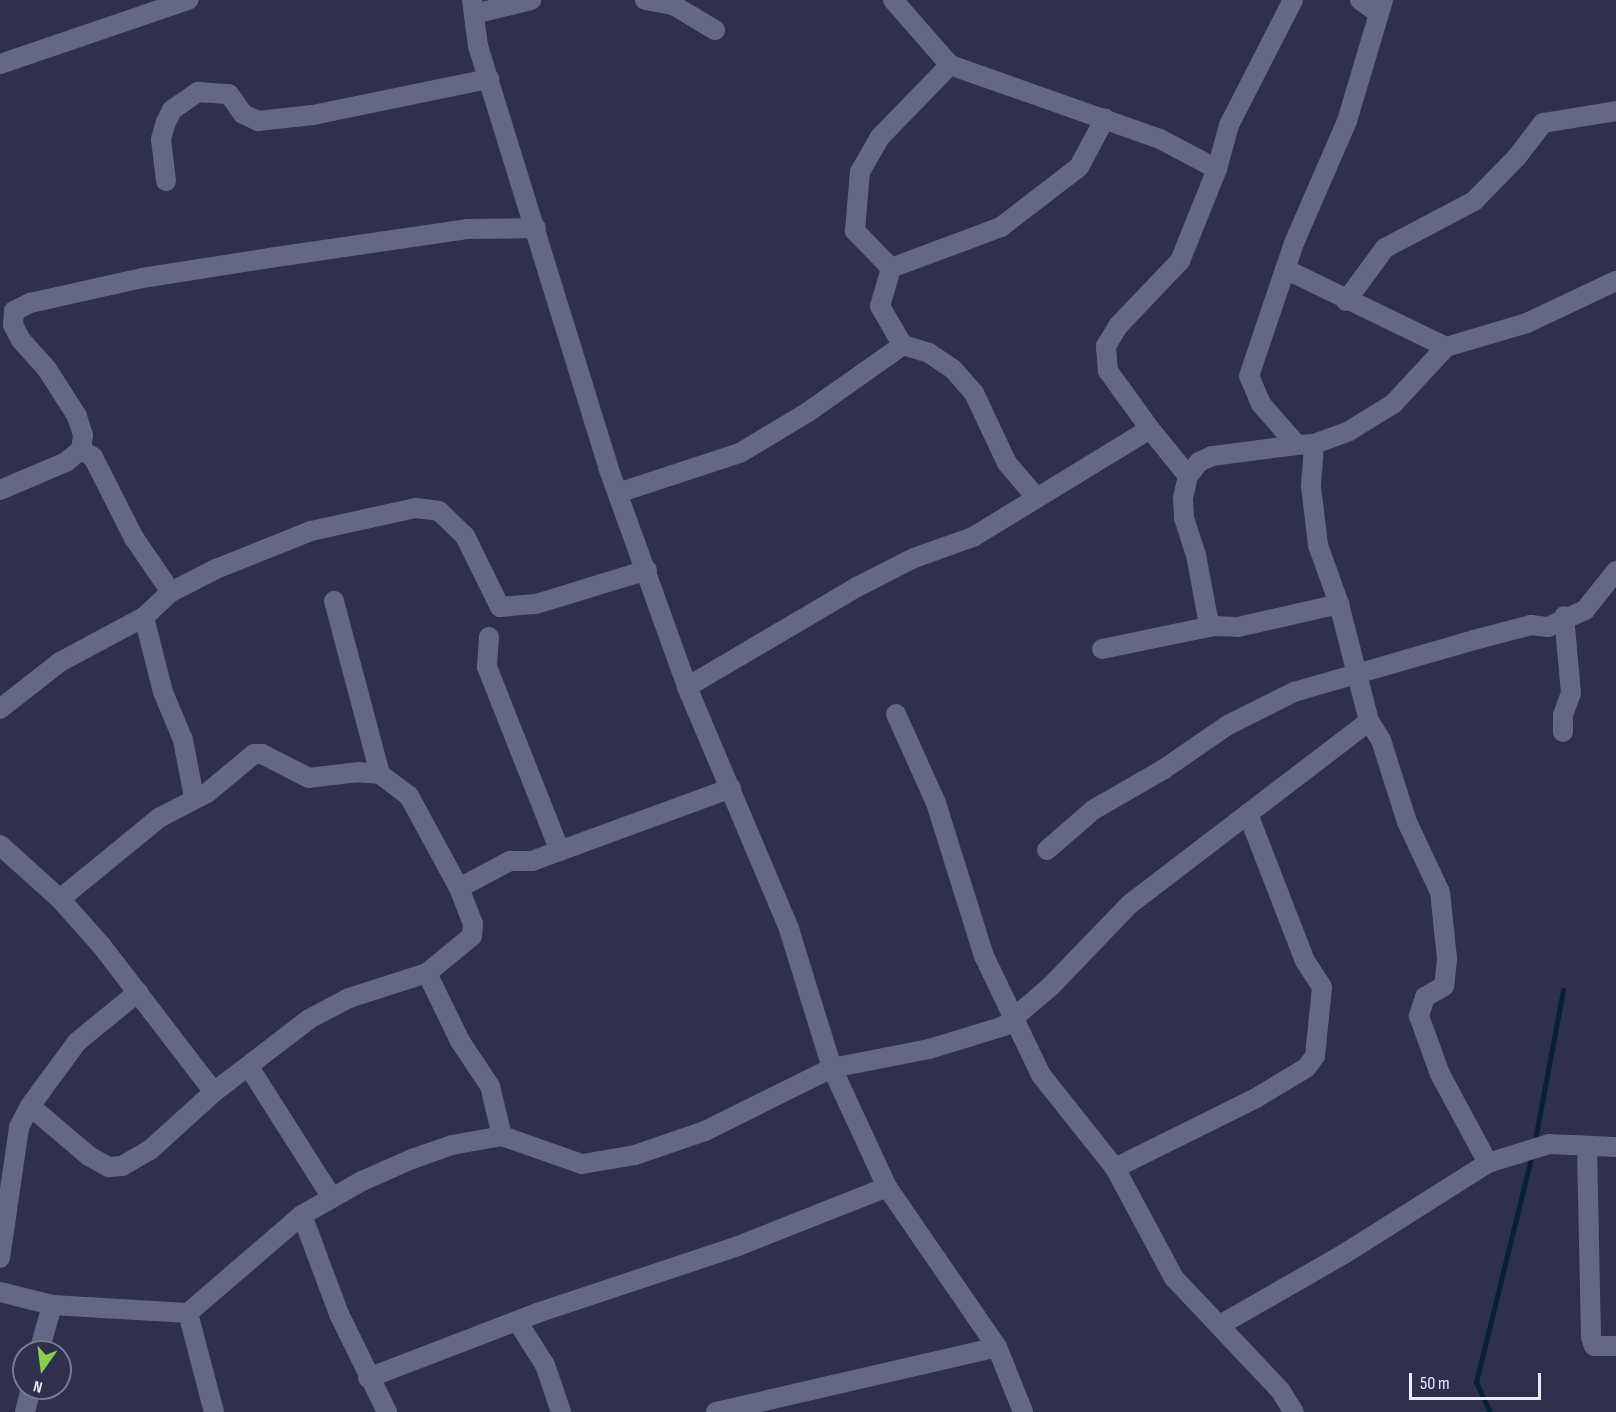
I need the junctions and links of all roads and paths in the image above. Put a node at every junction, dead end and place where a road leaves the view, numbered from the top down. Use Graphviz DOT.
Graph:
graph roads {
  1 [pos="188,0"];
  2 [pos="531,0"];
  3 [pos="645,0"];
  4 [pos="893,0"];
  5 [pos="1293,0"];
  6 [pos="1360,0"];
  7 [pos="473,7"];
  8 [pos="1381,7"];
  9 [pos="715,30"];
  10 [pos="0,64"];
  11 [pos="950,64"];
  12 [pos="489,79"];
  13 [pos="1616,111"];
  14 [pos="1105,118"];
  15 [pos="1217,169"];
  16 [pos="166,182"];
  17 [pos="536,228"];
  18 [pos="891,268"];
  19 [pos="1285,269"];
  20 [pos="1616,281"];
  21 [pos="1346,301"];
  22 [pos="7,307"];
  23 [pos="903,345"];
  24 [pos="1446,347"];
  25 [pos="1150,429"];
  26 [pos="1306,444"];
  27 [pos="81,450"];
  28 [pos="1188,476"];
  29 [pos="0,490"];
  30 [pos="618,493"];
  31 [pos="1035,496"];
  32 [pos="647,570"];
  33 [pos="1616,572"];
  34 [pos="171,592"];
  35 [pos="334,601"];
  36 [pos="1339,604"];
  37 [pos="1564,616"];
  38 [pos="144,618"];
  39 [pos="1213,626"];
  40 [pos="489,637"];
  41 [pos="1102,649"];
  42 [pos="1357,674"];
  43 [pos="687,687"];
  44 [pos="0,709"];
  45 [pos="896,714"];
  46 [pos="1369,721"];
  47 [pos="1563,732"];
  48 [pos="380,774"];
  49 [pos="731,788"];
  50 [pos="194,797"];
  51 [pos="1248,814"];
  52 [pos="0,845"];
  53 [pos="1047,850"];
  54 [pos="560,851"];
  55 [pos="459,888"];
  56 [pos="60,899"];
  57 [pos="428,973"];
  58 [pos="138,992"];
  59 [pos="1015,1015"];
  60 [pos="249,1067"];
  61 [pos="832,1068"];
  62 [pos="214,1092"];
  63 [pos="30,1106"];
  64 [pos="502,1136"];
  65 [pos="1587,1146"];
  66 [pos="1616,1147"];
  67 [pos="1488,1163"];
  68 [pos="1115,1168"];
  69 [pos="887,1187"];
  70 [pos="332,1198"];
  71 [pos="302,1215"];
  72 [pos="0,1258"];
  73 [pos="0,1292"];
  74 [pos="52,1305"];
  75 [pos="188,1313"];
  76 [pos="517,1321"];
  77 [pos="1220,1325"];
  78 [pos="42,1340"];
  79 [pos="1616,1346"];
  80 [pos="997,1347"];
  81 [pos="368,1378"];
  82 [pos="214,1412"];
  83 [pos="387,1412"];
  84 [pos="561,1412"];
  85 [pos="716,1412"];
  86 [pos="1023,1412"];
  87 [pos="1294,1412"];
  1 -- 10 [label="street"];
  2 -- 7 [label="street"];
  3 -- 9 [label="street"];
  4 -- 11 [label="street"];
  5 -- 15 [label="street"];
  6 -- 8 [label="street"];
  7 -- 12 [label="street"];
  8 -- 19 [label="street"];
  11 -- 14 [label="street"];
  11 -- 18 [label="street"];
  12 -- 16 [label="street"];
  12 -- 17 [label="street"];
  13 -- 21 [label="street"];
  14 -- 15 [label="street"];
  14 -- 18 [label="street"];
  15 -- 25 [label="street"];
  17 -- 22 [label="street"];
  17 -- 30 [label="street"];
  18 -- 23 [label="street"];
  19 -- 21 [label="street"];
  19 -- 26 [label="street"];
  20 -- 24 [label="street"];
  21 -- 24 [label="street"];
  22 -- 27 [label="street"];
  23 -- 30 [label="street"];
  23 -- 31 [label="street"];
  24 -- 26 [label="street"];
  25 -- 28 [label="street"];
  25 -- 31 [label="street"];
  26 -- 28 [label="street"];
  26 -- 36 [label="street"];
  27 -- 29 [label="street"];
  27 -- 34 [label="street"];
  28 -- 39 [label="street"];
  30 -- 32 [label="street"];
  31 -- 43 [label="street"];
  32 -- 34 [label="street"];
  32 -- 43 [label="street"];
  33 -- 37 [label="street"];
  34 -- 38 [label="street"];
  35 -- 48 [label="street"];
  36 -- 39 [label="street"];
  36 -- 42 [label="street"];
  37 -- 42 [label="street"];
  37 -- 47 [label="street"];
  38 -- 44 [label="street"];
  38 -- 50 [label="street"];
  39 -- 41 [label="street"];
  40 -- 54 [label="street"];
  42 -- 46 [label="street"];
  42 -- 53 [label="street"];
  43 -- 49 [label="street"];
  45 -- 59 [label="street"];
  46 -- 51 [label="street"];
  46 -- 67 [label="street"];
  48 -- 50 [label="street"];
  48 -- 55 [label="street"];
  49 -- 54 [label="street"];
  49 -- 61 [label="street"];
  50 -- 56 [label="street"];
  51 -- 59 [label="street"];
  51 -- 68 [label="street"];
  52 -- 56 [label="street"];
  54 -- 55 [label="street"];
  55 -- 57 [label="street"];
  56 -- 58 [label="street"];
  57 -- 60 [label="street"];
  57 -- 64 [label="street"];
  58 -- 62 [label="street"];
  58 -- 63 [label="street"];
  59 -- 61 [label="street"];
  59 -- 68 [label="street"];
  60 -- 62 [label="street"];
  60 -- 70 [label="street"];
  61 -- 64 [label="street"];
  61 -- 69 [label="street"];
  62 -- 63 [label="street"];
  63 -- 72 [label="street"];
  64 -- 70 [label="street"];
  65 -- 66 [label="street"];
  65 -- 67 [label="street"];
  65 -- 79 [label="street"];
  67 -- 77 [label="street"];
  68 -- 77 [label="street"];
  69 -- 76 [label="street"];
  69 -- 80 [label="street"];
  70 -- 71 [label="street"];
  71 -- 75 [label="street"];
  71 -- 81 [label="street"];
  73 -- 74 [label="street"];
  74 -- 75 [label="street"];
  74 -- 78 [label="street"];
  75 -- 82 [label="street"];
  76 -- 81 [label="street"];
  76 -- 84 [label="street"];
  77 -- 87 [label="street"];
  80 -- 85 [label="street"];
  80 -- 86 [label="street"];
  81 -- 83 [label="street"];
}
